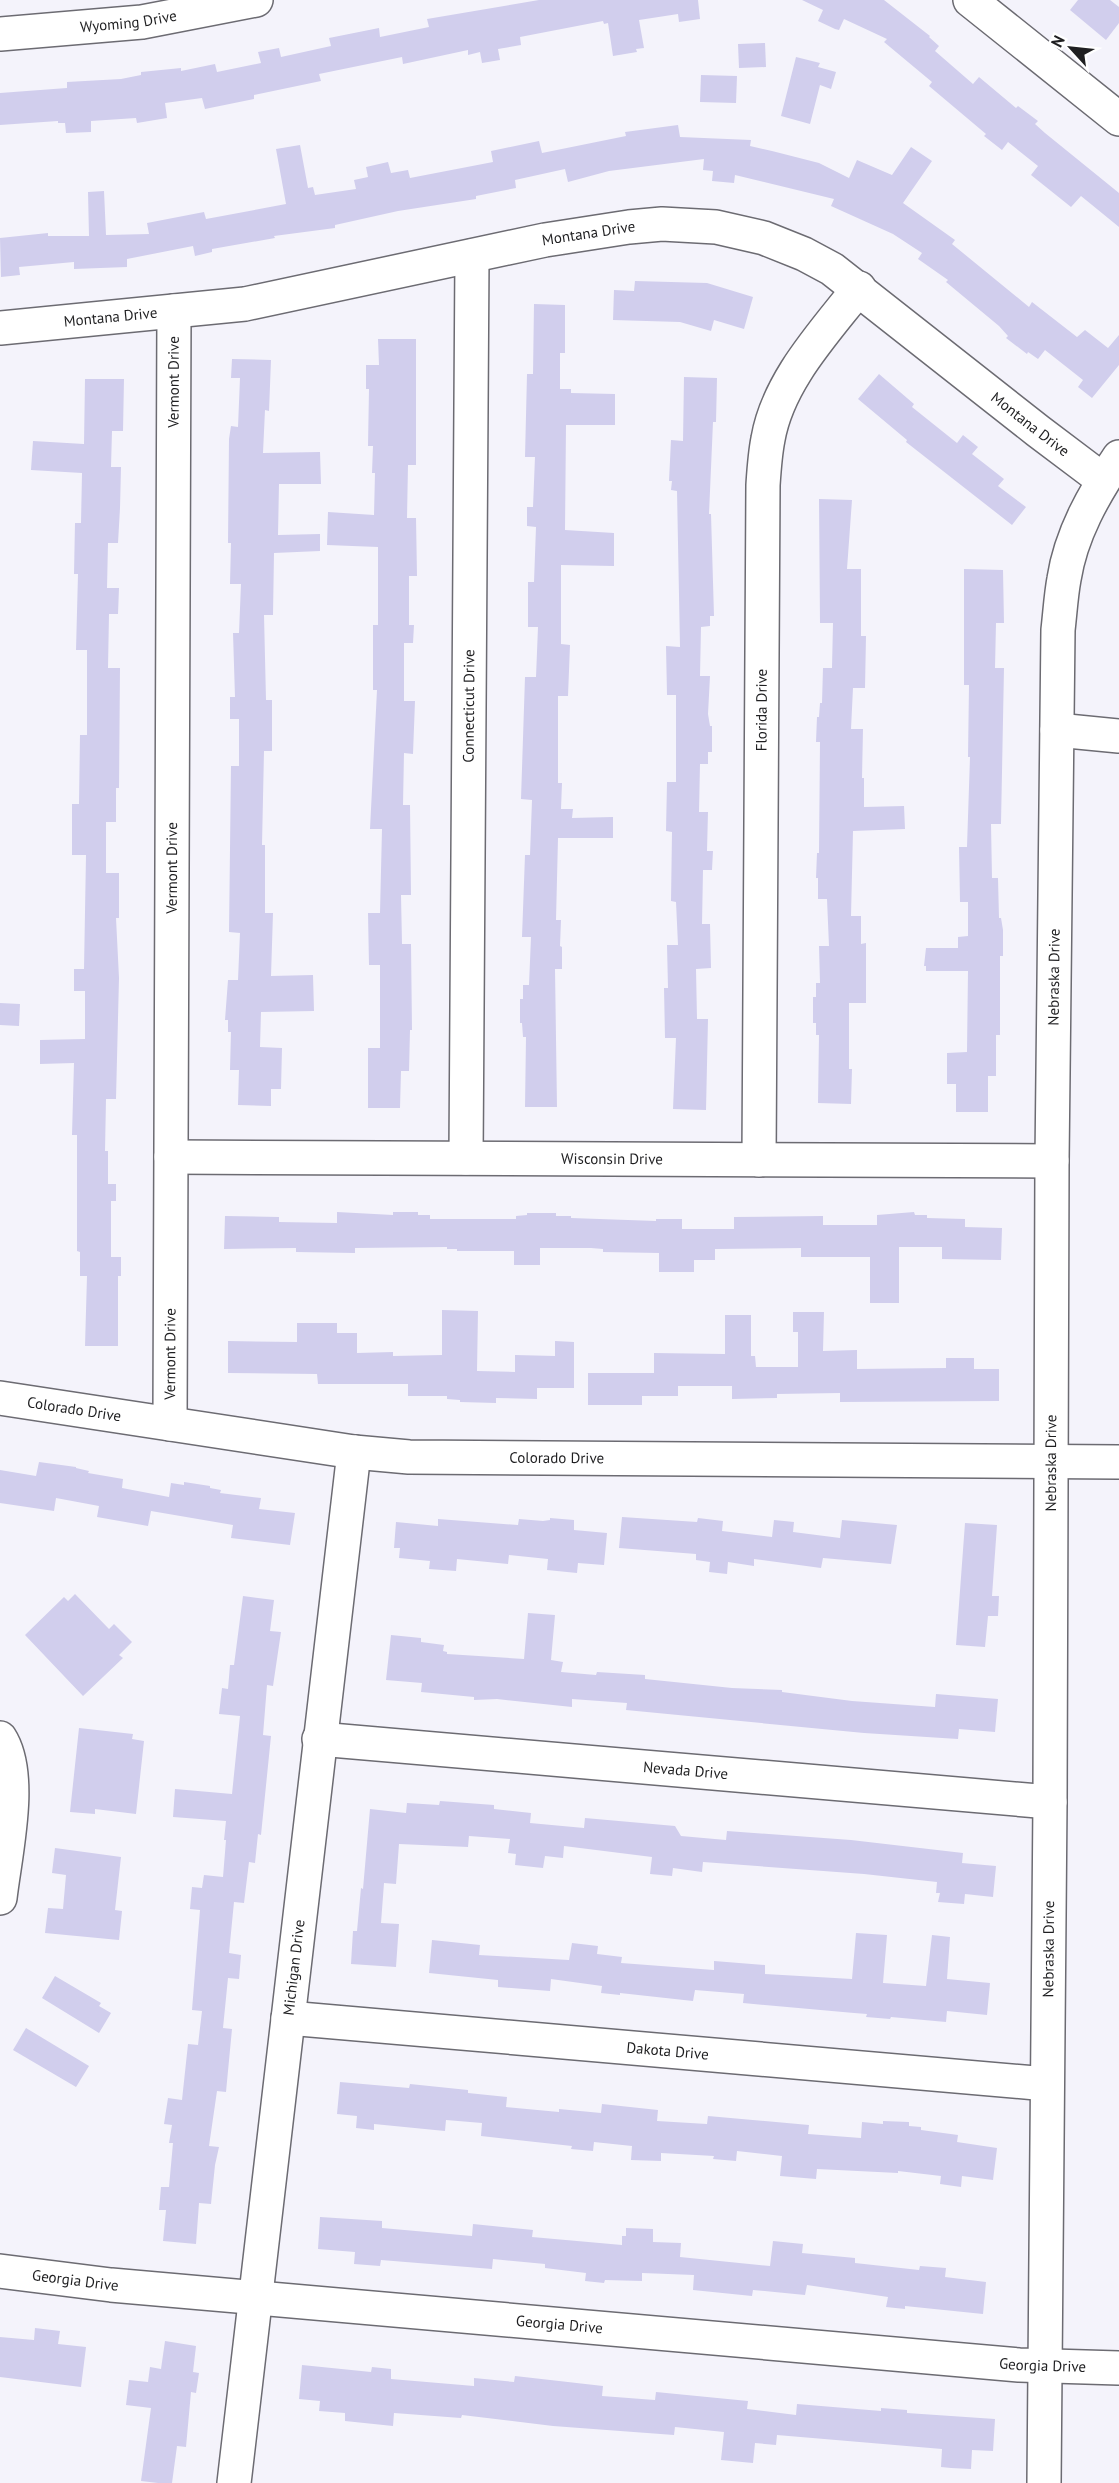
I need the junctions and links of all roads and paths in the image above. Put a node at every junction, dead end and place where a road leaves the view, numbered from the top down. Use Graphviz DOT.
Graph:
graph roads {
  1 [pos="256,0"];
  2 [pos="970,0"];
  3 [pos="0,34"];
  4 [pos="1119,119"];
  5 [pos="472,256"];
  6 [pos="859,288"];
  7 [pos="174,311"];
  8 [pos="0,328"];
  9 [pos="1111,468"];
  10 [pos="1057,730"];
  11 [pos="1119,736"];
  12 [pos="171,1157"];
  13 [pos="466,1158"];
  14 [pos="759,1160"];
  15 [pos="1052,1161"];
  16 [pos="0,1398"];
  17 [pos="170,1424"];
  18 [pos="354,1452"];
  19 [pos="1050,1460"];
  20 [pos="1119,1461"];
  21 [pos="0,1738"];
  22 [pos="319,1739"];
  23 [pos="1050,1802"];
  24 [pos="0,1898"];
  25 [pos="288,2018"];
  26 [pos="1047,2084"];
  27 [pos="0,2271"];
  28 [pos="255,2297"];
  29 [pos="1045,2368"];
  30 [pos="1119,2368"];
  31 [pos="234,2483"];
  32 [pos="1044,2483"];
  1 -- 3 [label="street, Wyoming Drive"];
  2 -- 4 [label="street"];
  5 -- 6 [label="street, Montana Drive"];
  5 -- 7 [label="street, Montana Drive"];
  5 -- 13 [label="street, Connecticut Drive"];
  6 -- 9 [label="street, Montana Drive"];
  6 -- 14 [label="street, Florida Drive"];
  7 -- 8 [label="street, Montana Drive"];
  7 -- 12 [label="street, Vermont Drive"];
  9 -- 10 [label="street, Nebraska Drive"];
  10 -- 11 [label="street"];
  10 -- 15 [label="street, Nebraska Drive"];
  12 -- 13 [label="street, Wisconsin Drive"];
  12 -- 17 [label="street, Vermont Drive"];
  13 -- 14 [label="street, Wisconsin Drive"];
  14 -- 15 [label="street, Wisconsin Drive"];
  15 -- 19 [label="street, Nebraska Drive"];
  16 -- 17 [label="street, Colorado Drive"];
  17 -- 18 [label="street, Colorado Drive"];
  18 -- 19 [label="street, Colorado Drive"];
  18 -- 22 [label="street, Michigan Drive"];
  19 -- 20 [label="street, Colorado Drive"];
  19 -- 23 [label="street, Nebraska Drive"];
  21 -- 24 [label="street"];
  22 -- 23 [label="street, Nevada Drive"];
  22 -- 25 [label="street, Michigan Drive"];
  23 -- 26 [label="street, Nebraska Drive"];
  25 -- 26 [label="street, Dakota Drive"];
  25 -- 28 [label="street, Michigan Drive"];
  26 -- 29 [label="street, Nebraska Drive"];
  27 -- 28 [label="street, Georgia Drive"];
  28 -- 29 [label="street, Georgia Drive"];
  28 -- 31 [label="street, Michigan Drive"];
  29 -- 30 [label="street, Georgia Drive"];
  29 -- 32 [label="street, Nebraska Drive"];
}
